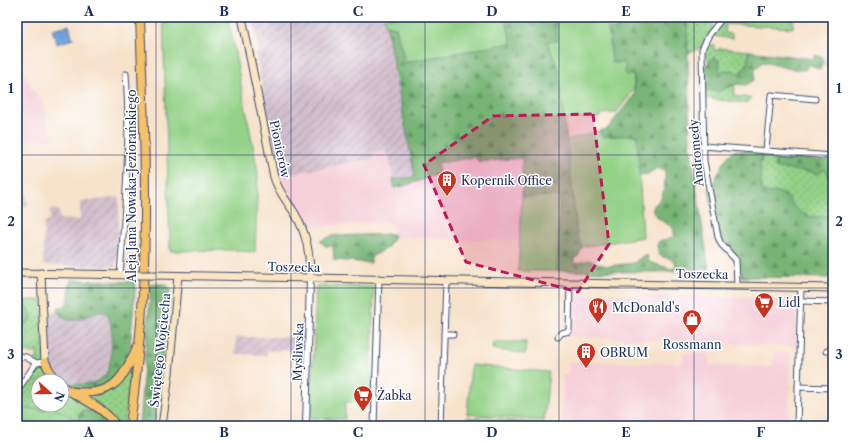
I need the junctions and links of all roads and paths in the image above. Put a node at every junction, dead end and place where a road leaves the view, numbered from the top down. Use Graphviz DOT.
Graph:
graph roads {
  1 [pos="140,17"];
  2 [pos="242,17"];
  3 [pos="723,17"];
  4 [pos="126,74"];
  5 [pos="815,99"];
  6 [pos="702,146"];
  7 [pos="766,150"];
  8 [pos="833,156"];
  9 [pos="17,273"];
  10 [pos="41,273"];
  11 [pos="120,274"];
  12 [pos="178,276"];
  13 [pos="310,278"];
  14 [pos="379,278"];
  15 [pos="446,281"];
  16 [pos="570,283"];
  17 [pos="737,286"];
  18 [pos="801,287"];
  19 [pos="833,288"];
  20 [pos="801,301"];
  21 [pos="833,302"];
  22 [pos="444,334"];
  23 [pos="453,334"];
  24 [pos="558,337"];
  25 [pos="140,340"];
  26 [pos="826,351"];
  27 [pos="833,351"];
  28 [pos="17,356"];
  29 [pos="45,362"];
  30 [pos="36,363"];
  31 [pos="51,373"];
  32 [pos="798,387"];
  33 [pos="833,388"];
  34 [pos="70,390"];
  35 [pos="17,391"];
  36 [pos="70,392"];
  37 [pos="116,426"];
  38 [pos="130,426"];
  39 [pos="162,426"];
  40 [pos="306,426"];
  41 [pos="374,426"];
  42 [pos="441,426"];
  43 [pos="797,426"];
  1 -- 25 [label="main road, Aleja Jana Nowaka-Jeziorańskiego"];
  2 -- 13 [label="main road, Pionierów"];
  3 -- 6 [label="street, Andromedy"];
  4 -- 11 [label="street"];
  5 -- 7 [label="street"];
  6 -- 7 [label="street"];
  6 -- 17 [label="street, Andromedy"];
  7 -- 8 [label="street"];
  9 -- 10 [label="main road, Toszecka"];
  10 -- 11 [label="main road, Toszecka"];
  10 -- 29 [label="main road"];
  11 -- 12 [label="main road, Toszecka, bridge"];
  12 -- 13 [label="main road, Toszecka"];
  12 -- 39 [label="main road, Świętego Wojciecha"];
  13 -- 14 [label="main road, Toszecka"];
  13 -- 40 [label="street, Myśliwska"];
  14 -- 15 [label="main road, Toszecka"];
  14 -- 41 [label="street"];
  15 -- 16 [label="main road, Toszecka"];
  15 -- 22 [label="street"];
  16 -- 17 [label="main road, Toszecka"];
  16 -- 24 [label="street"];
  17 -- 18 [label="main road, Toszecka"];
  18 -- 19 [label="main road, Toszecka"];
  18 -- 20 [label="street"];
  20 -- 21 [label="street"];
  20 -- 32 [label="street"];
  22 -- 23 [label="street"];
  22 -- 42 [label="street"];
  25 -- 34 [label="main road"];
  25 -- 38 [label="main road, Aleja Jana Nowaka-Jeziorańskiego"];
  26 -- 27 [label="street"];
  28 -- 30 [label="street"];
  29 -- 30 [label="street"];
  29 -- 31 [label="main road"];
  30 -- 35 [label="street"];
  32 -- 33 [label="street"];
  32 -- 43 [label="street"];
  36 -- 37 [label="main road"];
}
